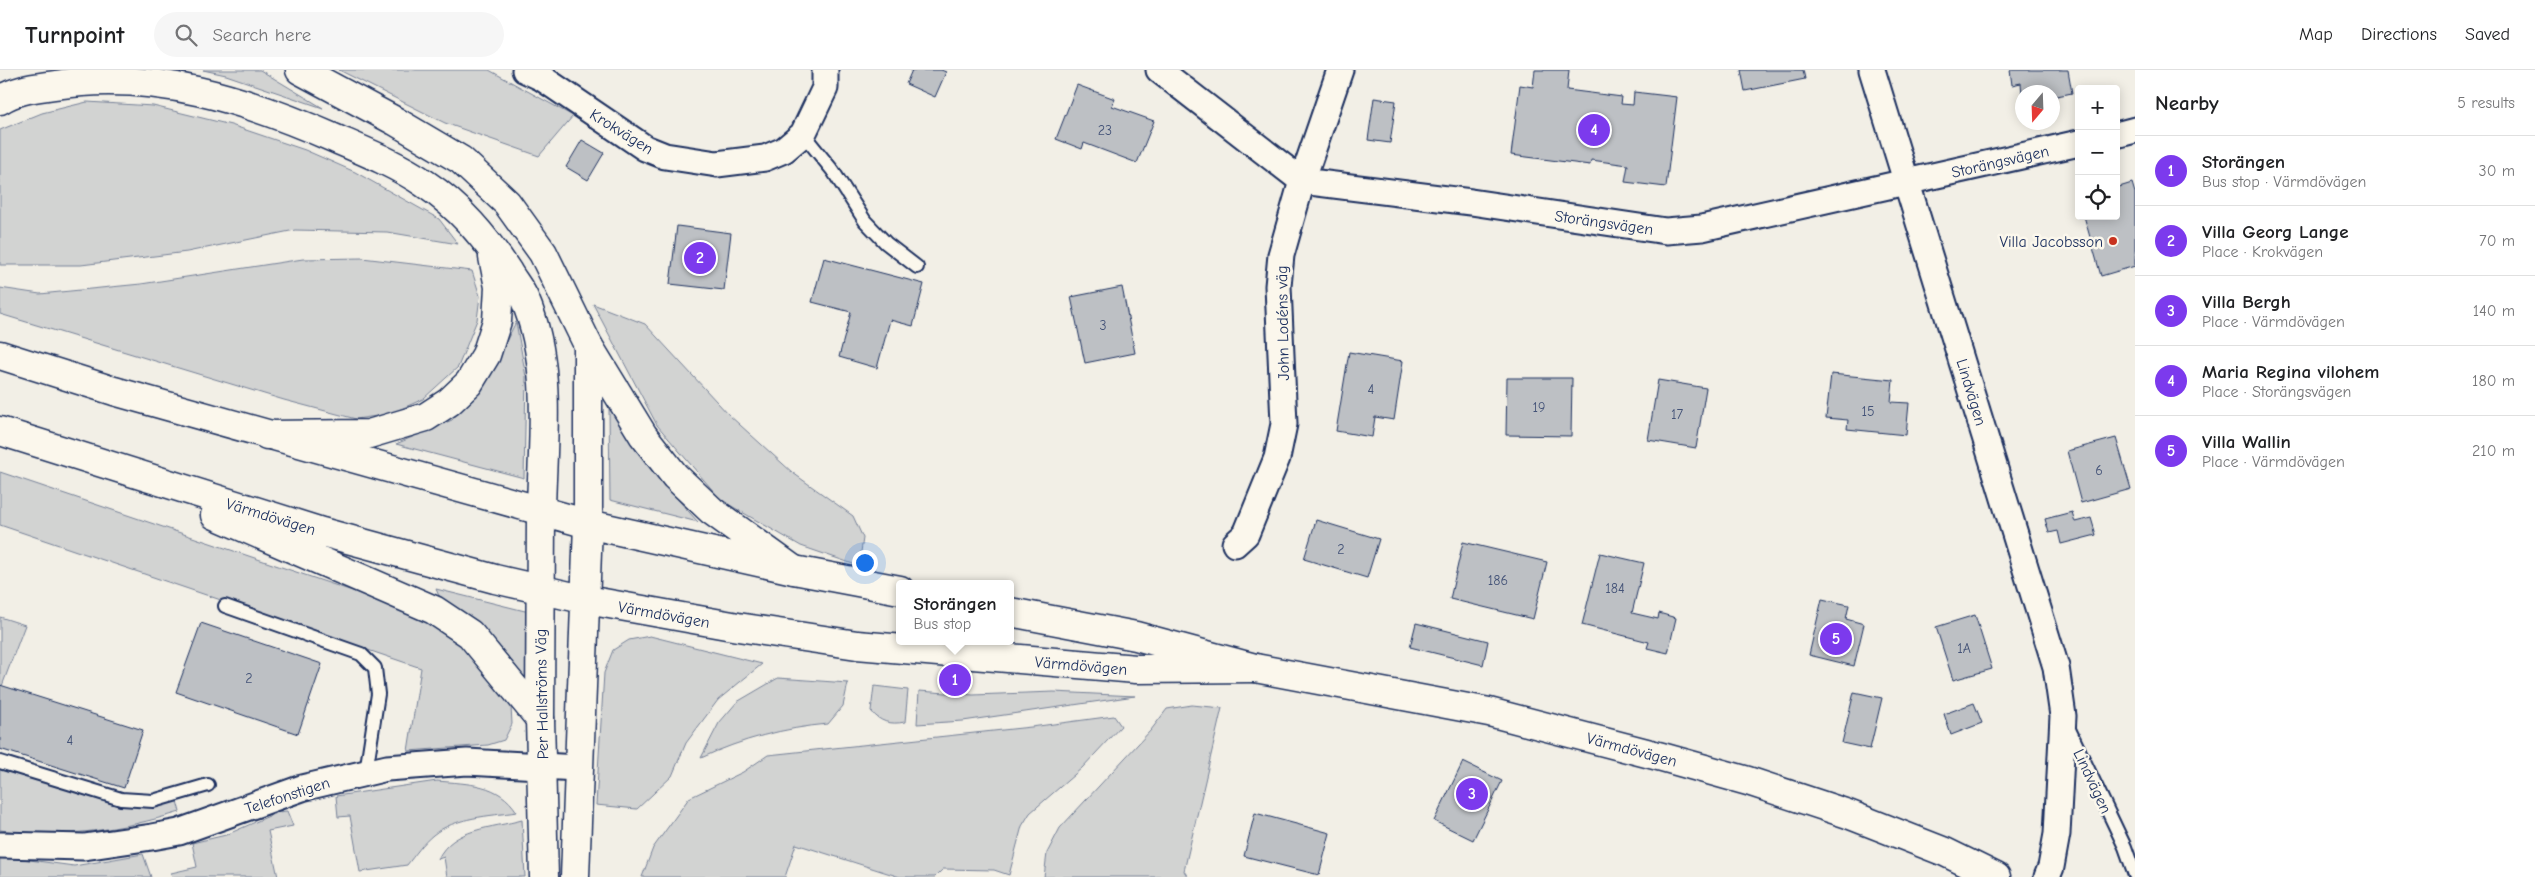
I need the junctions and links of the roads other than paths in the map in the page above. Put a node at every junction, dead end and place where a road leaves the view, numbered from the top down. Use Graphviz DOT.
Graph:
graph roads {
  1 [pos="300,70"];
  2 [pos="525,70"];
  3 [pos="825,70"];
  4 [pos="1159,70"];
  5 [pos="1340,70"];
  6 [pos="1872,70"];
  7 [pos="0,100"];
  8 [pos="2135,130"];
  9 [pos="803,134"];
  10 [pos="2120,134"];
  11 [pos="2075,144"];
  12 [pos="1302,181"];
  13 [pos="1906,182"];
  14 [pos="490,244"];
  15 [pos="916,267"];
  16 [pos="588,345"];
  17 [pos="0,355"];
  18 [pos="0,431"];
  19 [pos="267,435"];
  20 [pos="90,460"];
  21 [pos="541,511"];
  22 [pos="588,524"];
  23 [pos="1235,544"];
  24 [pos="794,570"];
  25 [pos="896,589"];
  26 [pos="540,590"];
  27 [pos="587,600"];
  28 [pos="226,606"];
  29 [pos="1014,613"];
  30 [pos="1255,668"];
  31 [pos="2063,716"];
  32 [pos="540,719"];
  33 [pos="0,762"];
  34 [pos="542,765"];
  35 [pos="578,768"];
  36 [pos="366,772"];
  37 [pos="208,785"];
  38 [pos="0,845"];
  39 [pos="2135,875"];
  40 [pos="544,877"];
  41 [pos="575,877"];
  42 [pos="1996,877"];
  43 [pos="2047,877"];
  1 -- 16 [label="main road"];
  2 -- 9 [label="street, Krokvägen"];
  3 -- 9 [label="street, Krokvägen"];
  4 -- 12 [label="street"];
  5 -- 12 [label="street, John Lodéns väg"];
  6 -- 13 [label="street, Lindvägen"];
  7 -- 14 [label="main road, Per Hallströms Väg"];
  8 -- 10 [label="street"];
  9 -- 15 [label="lane"];
  11 -- 13 [label="street, Storängsvägen"];
  12 -- 13 [label="street, Storängsvägen"];
  12 -- 23 [label="street, John Lodéns väg"];
  13 -- 31 [label="street, Lindvägen"];
  14 -- 19 [label="main road"];
  14 -- 21 [label="main road, Per Hallströms Väg"];
  16 -- 22 [label="main road"];
  16 -- 24 [label="main road"];
  17 -- 19 [label="main road"];
  18 -- 20 [label="main road, Värmdövägen"];
  19 -- 21 [label="main road"];
  20 -- 26 [label="main road, Värmdövägen"];
  20 -- 32 [label="main road, Värmdövägen"];
  21 -- 22 [label="main road"];
  21 -- 26 [label="main road, Per Hallströms Väg"];
  22 -- 24 [label="main road"];
  22 -- 27 [label="main road"];
  24 -- 25 [label="main road"];
  26 -- 27 [label="main road, Värmdövägen"];
  26 -- 32 [label="main road, Per Hallströms Väg"];
  27 -- 30 [label="main road, Värmdövägen"];
  27 -- 35 [label="main road"];
  28 -- 36 [label="lane"];
  29 -- 30 [label="main road, Värmdövägen"];
  30 -- 42 [label="main road, Värmdövägen"];
  31 -- 39 [label="lane, Lindvägen"];
  31 -- 43 [label="street, Lindvägen"];
  32 -- 34 [label="main road, Per Hallströms Väg"];
  33 -- 37 [label="lane"];
  34 -- 35 [label="street, Telefonstigen"];
  34 -- 36 [label="street, Telefonstigen"];
  34 -- 40 [label="main road, Per Hallströms Väg"];
  35 -- 41 [label="main road"];
  36 -- 38 [label="street, Telefonstigen"];
}
